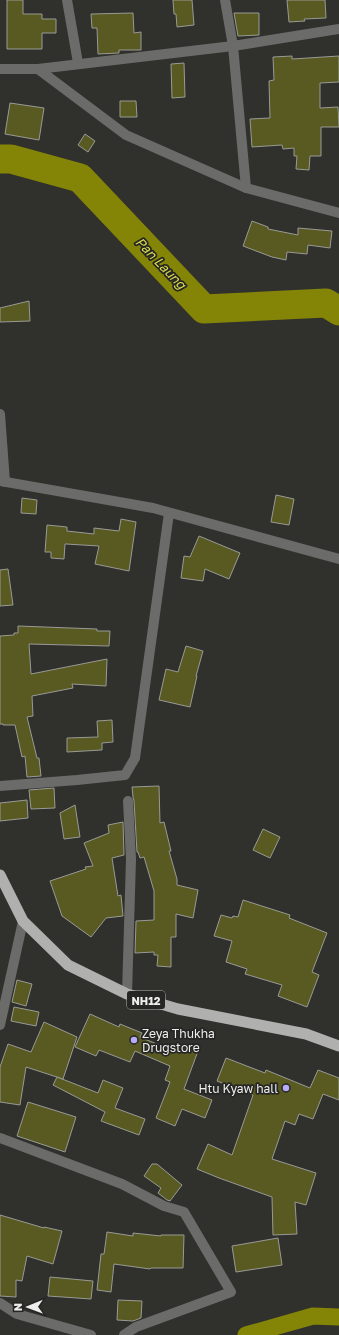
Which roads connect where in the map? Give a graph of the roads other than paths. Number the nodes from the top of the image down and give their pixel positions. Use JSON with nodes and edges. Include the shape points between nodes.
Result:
{"nodes":[{"id":1,"x":67,"y":0,"type":"edge"},
{"id":2,"x":225,"y":0,"type":"edge"},
{"id":3,"x":339,"y":29,"type":"edge"},
{"id":4,"x":233,"y":46,"type":"junction"},
{"id":5,"x":78,"y":63,"type":"junction"},
{"id":6,"x":0,"y":69,"type":"edge"},
{"id":7,"x":38,"y":69,"type":"junction"},
{"id":8,"x":246,"y":188,"type":"junction"},
{"id":9,"x":339,"y":213,"type":"edge"},
{"id":10,"x":0,"y":414,"type":"edge"},
{"id":11,"x":2,"y":482,"type":"edge"},
{"id":12,"x":169,"y":513,"type":"junction"},
{"id":13,"x":339,"y":559,"type":"edge"},
{"id":14,"x":0,"y":786,"type":"edge"},
{"id":15,"x":128,"y":801,"type":"dead end"},
{"id":16,"x":0,"y":875,"type":"edge"},
{"id":17,"x":23,"y":921,"type":"junction"},
{"id":18,"x":127,"y":994,"type":"junction"},
{"id":19,"x":0,"y":1026,"type":"edge"},
{"id":20,"x":339,"y":1046,"type":"edge"},
{"id":21,"x":0,"y":1138,"type":"edge"},
{"id":22,"x":0,"y":1303,"type":"edge"},
{"id":23,"x":91,"y":1335,"type":"edge"},
{"id":24,"x":124,"y":1335,"type":"edge"}],
"edges":[{"from":1,"to":5,"type":"street"},
{"from":2,"to":4,"type":"street"},
{"from":3,"to":4,"type":"street"},
{"from":4,"to":5,"type":"street"},
{"from":4,"to":8,"type":"street"},
{"from":5,"to":7,"type":"street"},
{"from":6,"to":7,"type":"street"},
{"from":7,"to":8,"type":"street","via":[[126,134]]},
{"from":8,"to":9,"type":"street"},
{"from":10,"to":11,"type":"street"},
{"from":11,"to":12,"type":"street"},
{"from":12,"to":13,"type":"street"},
{"from":12,"to":14,"type":"street","via":[[137,750],[125,775]]},
{"from":15,"to":18,"type":"street","via":[[131,859]]},
{"from":16,"to":17,"type":"highway","number":"NH12"},
{"from":17,"to":18,"type":"highway","number":"NH12","via":[[68,965]]},
{"from":17,"to":19,"type":"street"},
{"from":18,"to":20,"type":"highway","number":"NH12","via":[[178,1009],[306,1034]]},
{"from":21,"to":24,"type":"street","via":[[122,1184],[164,1206],[184,1212],[231,1292],[136,1327]]},
{"from":22,"to":23,"type":"street","via":[[17,1314]]}]}
